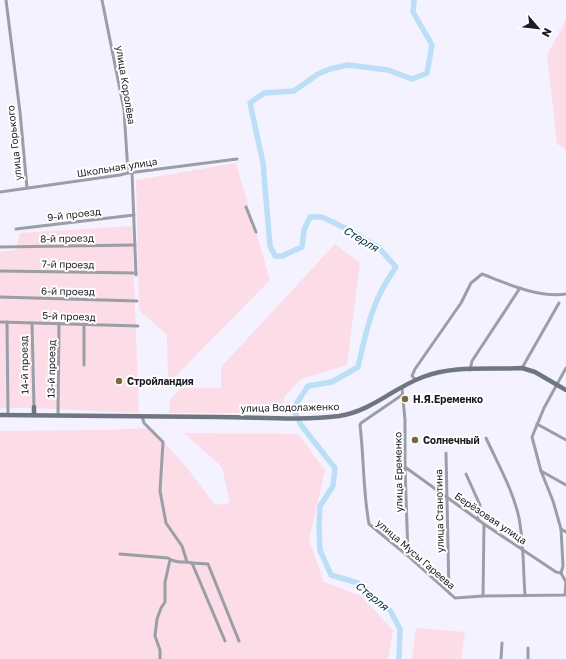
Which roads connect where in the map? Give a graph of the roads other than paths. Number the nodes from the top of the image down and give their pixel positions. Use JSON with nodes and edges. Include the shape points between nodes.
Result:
{"nodes":[{"id":1,"x":6,"y":0,"type":"edge"},
{"id":2,"x":102,"y":0,"type":"edge"},
{"id":3,"x":237,"y":159,"type":"dead end"},
{"id":4,"x":130,"y":172,"type":"junction"},
{"id":5,"x":27,"y":188,"type":"junction"},
{"id":6,"x":0,"y":192,"type":"edge"},
{"id":7,"x":246,"y":207,"type":"dead end"},
{"id":8,"x":134,"y":215,"type":"junction"},
{"id":9,"x":16,"y":229,"type":"dead end"},
{"id":10,"x":256,"y":232,"type":"dead end"},
{"id":11,"x":135,"y":245,"type":"junction"},
{"id":12,"x":0,"y":247,"type":"edge"},
{"id":13,"x":0,"y":270,"type":"edge"},
{"id":14,"x":136,"y":274,"type":"joint"},
{"id":15,"x":520,"y":288,"type":"junction"},
{"id":16,"x":566,"y":294,"type":"edge"},
{"id":17,"x":0,"y":297,"type":"edge"},
{"id":18,"x":136,"y":301,"type":"dead end"},
{"id":19,"x":559,"y":303,"type":"dead end"},
{"id":20,"x":0,"y":322,"type":"edge"},
{"id":21,"x":7,"y":322,"type":"junction"},
{"id":22,"x":32,"y":323,"type":"junction"},
{"id":23,"x":60,"y":324,"type":"junction"},
{"id":24,"x":84,"y":324,"type":"junction"},
{"id":25,"x":138,"y":326,"type":"dead end"},
{"id":26,"x":84,"y":365,"type":"dead end"},
{"id":27,"x":522,"y":368,"type":"junction"},
{"id":28,"x":566,"y":368,"type":"edge"},
{"id":29,"x":470,"y":370,"type":"junction"},
{"id":30,"x":416,"y":380,"type":"junction"},
{"id":31,"x":557,"y":384,"type":"junction"},
{"id":32,"x":402,"y":388,"type":"junction"},
{"id":33,"x":566,"y":390,"type":"edge"},
{"id":34,"x":402,"y":395,"type":"junction"},
{"id":35,"x":34,"y":407,"type":"joint"},
{"id":36,"x":0,"y":415,"type":"edge"},
{"id":37,"x":8,"y":415,"type":"junction"},
{"id":38,"x":34,"y":415,"type":"junction"},
{"id":39,"x":58,"y":415,"type":"junction"},
{"id":40,"x":142,"y":416,"type":"junction"},
{"id":41,"x":537,"y":424,"type":"junction"},
{"id":42,"x":486,"y":438,"type":"dead end"},
{"id":43,"x":566,"y":440,"type":"edge"},
{"id":44,"x":446,"y":453,"type":"dead end"},
{"id":45,"x":405,"y":467,"type":"junction"},
{"id":46,"x":542,"y":471,"type":"junction"},
{"id":47,"x":466,"y":474,"type":"dead end"},
{"id":48,"x":566,"y":486,"type":"edge"},
{"id":49,"x":448,"y":498,"type":"junction"},
{"id":50,"x":478,"y":520,"type":"junction"},
{"id":51,"x":484,"y":524,"type":"junction"},
{"id":52,"x":560,"y":529,"type":"junction"},
{"id":53,"x":566,"y":532,"type":"edge"},
{"id":54,"x":524,"y":550,"type":"junction"},
{"id":55,"x":120,"y":554,"type":"dead end"},
{"id":56,"x":408,"y":556,"type":"junction"},
{"id":57,"x":170,"y":560,"type":"junction"},
{"id":58,"x":188,"y":562,"type":"junction"},
{"id":59,"x":192,"y":563,"type":"junction"},
{"id":60,"x":561,"y":573,"type":"junction"},
{"id":61,"x":566,"y":582,"type":"edge"},
{"id":62,"x":449,"y":593,"type":"junction"},
{"id":63,"x":525,"y":595,"type":"junction"},
{"id":64,"x":482,"y":596,"type":"junction"},
{"id":65,"x":225,"y":641,"type":"dead end"},
{"id":66,"x":239,"y":641,"type":"dead end"},
{"id":67,"x":502,"y":643,"type":"dead end"},
{"id":68,"x":528,"y":648,"type":"dead end"},
{"id":69,"x":160,"y":659,"type":"edge"},
{"id":70,"x":501,"y":659,"type":"edge"},
{"id":71,"x":528,"y":659,"type":"edge"}],
"edges":[{"from":1,"to":5,"type":"street","name":"улица Горького"},
{"from":2,"to":4,"type":"street","name":"улица Королёва","via":[[124,110]]},
{"from":3,"to":4,"type":"street","name":"Школьная улица"},
{"from":4,"to":5,"type":"street","name":"Школьная улица"},
{"from":4,"to":8,"type":"street","name":"улица Королёва"},
{"from":5,"to":6,"type":"street","name":"Школьная улица"},
{"from":7,"to":10,"type":"street"},
{"from":8,"to":9,"type":"street","name":"9-й проезд"},
{"from":8,"to":11,"type":"street","name":"улица Королёва"},
{"from":11,"to":12,"type":"street","name":"8-й проезд"},
{"from":11,"to":14,"type":"street","name":"улица Королёва"},
{"from":13,"to":14,"type":"street","name":"7-й проезд"},
{"from":15,"to":16,"type":"street","via":[[541,293]]},
{"from":15,"to":29,"type":"street","via":[[472,361]]},
{"from":15,"to":30,"type":"street","via":[[482,274],[471,283],[461,303],[415,369],[412,376]]},
{"from":17,"to":18,"type":"street","name":"6-й проезд"},
{"from":19,"to":27,"type":"street"},
{"from":20,"to":21,"type":"street","name":"5-й проезд"},
{"from":21,"to":22,"type":"street","name":"5-й проезд"},
{"from":21,"to":37,"type":"street"},
{"from":22,"to":23,"type":"street","name":"5-й проезд"},
{"from":22,"to":35,"type":"street","name":"14-й проезд"},
{"from":23,"to":24,"type":"street","name":"5-й проезд"},
{"from":23,"to":39,"type":"street","name":"13-й проезд"},
{"from":24,"to":25,"type":"street","name":"5-й проезд"},
{"from":24,"to":26,"type":"street"},
{"from":27,"to":29,"type":"main road","name":"улица Водолаженко"},
{"from":27,"to":31,"type":"main road","name":"улица Водолаженко"},
{"from":28,"to":31,"type":"street"},
{"from":29,"to":30,"type":"main road","name":"улица Водолаженко","via":[[435,374]]},
{"from":30,"to":32,"type":"main road","name":"улица Водолаженко"},
{"from":31,"to":33,"type":"main road","name":"улица Водолаженко"},
{"from":31,"to":41,"type":"street"},
{"from":32,"to":34,"type":"street","name":"улица Еременко"},
{"from":32,"to":40,"type":"main road","name":"улица Водолаженко","via":[[370,407],[341,415],[279,418]]},
{"from":34,"to":45,"type":"street","name":"улица Еременко"},
{"from":34,"to":56,"type":"street","name":"улица Мусы Гареева","via":[[360,426],[369,524]]},
{"from":35,"to":38,"type":"main road"},
{"from":36,"to":37,"type":"main road","name":"улица Водолаженко"},
{"from":37,"to":38,"type":"main road","name":"улица Водолаженко"},
{"from":38,"to":39,"type":"main road","name":"улица Водолаженко"},
{"from":39,"to":40,"type":"main road","name":"улица Водолаженко"},
{"from":40,"to":58,"type":"street","via":[[144,423],[163,442],[160,491],[166,523],[182,546]]},
{"from":41,"to":43,"type":"street"},
{"from":41,"to":46,"type":"street","via":[[532,437]]},
{"from":42,"to":54,"type":"street","via":[[514,498]]},
{"from":44,"to":49,"type":"street","name":"улица Станотина"},
{"from":45,"to":49,"type":"street","name":"Берёзовая улица"},
{"from":45,"to":56,"type":"street","name":"улица Еременко"},
{"from":46,"to":48,"type":"street"},
{"from":46,"to":52,"type":"street"},
{"from":47,"to":50,"type":"street","via":[[480,506]]},
{"from":49,"to":50,"type":"street","name":"Берёзовая улица"},
{"from":49,"to":62,"type":"street","name":"улица Станотина"},
{"from":50,"to":51,"type":"street","name":"Берёзовая улица"},
{"from":51,"to":54,"type":"street","name":"Берёзовая улица"},
{"from":51,"to":64,"type":"street"},
{"from":52,"to":53,"type":"street"},
{"from":52,"to":60,"type":"street","via":[[563,566]]},
{"from":54,"to":60,"type":"street","name":"Берёзовая улица"},
{"from":54,"to":63,"type":"street"},
{"from":55,"to":57,"type":"street"},
{"from":56,"to":62,"type":"street","name":"улица Мусы Гареева"},
{"from":57,"to":58,"type":"street"},
{"from":57,"to":69,"type":"street","via":[[165,582],[165,602],[157,619],[155,636]]},
{"from":58,"to":59,"type":"street"},
{"from":59,"to":65,"type":"street"},
{"from":59,"to":66,"type":"street","via":[[208,564]]},
{"from":60,"to":61,"type":"street"},
{"from":61,"to":63,"type":"street","name":"улица Мусы Гареева","via":[[564,596]]},
{"from":62,"to":64,"type":"street","name":"улица Мусы Гареева","via":[[455,598]]},
{"from":63,"to":64,"type":"street","name":"улица Мусы Гареева"},
{"from":67,"to":70,"type":"street"},
{"from":68,"to":71,"type":"street"}]}
